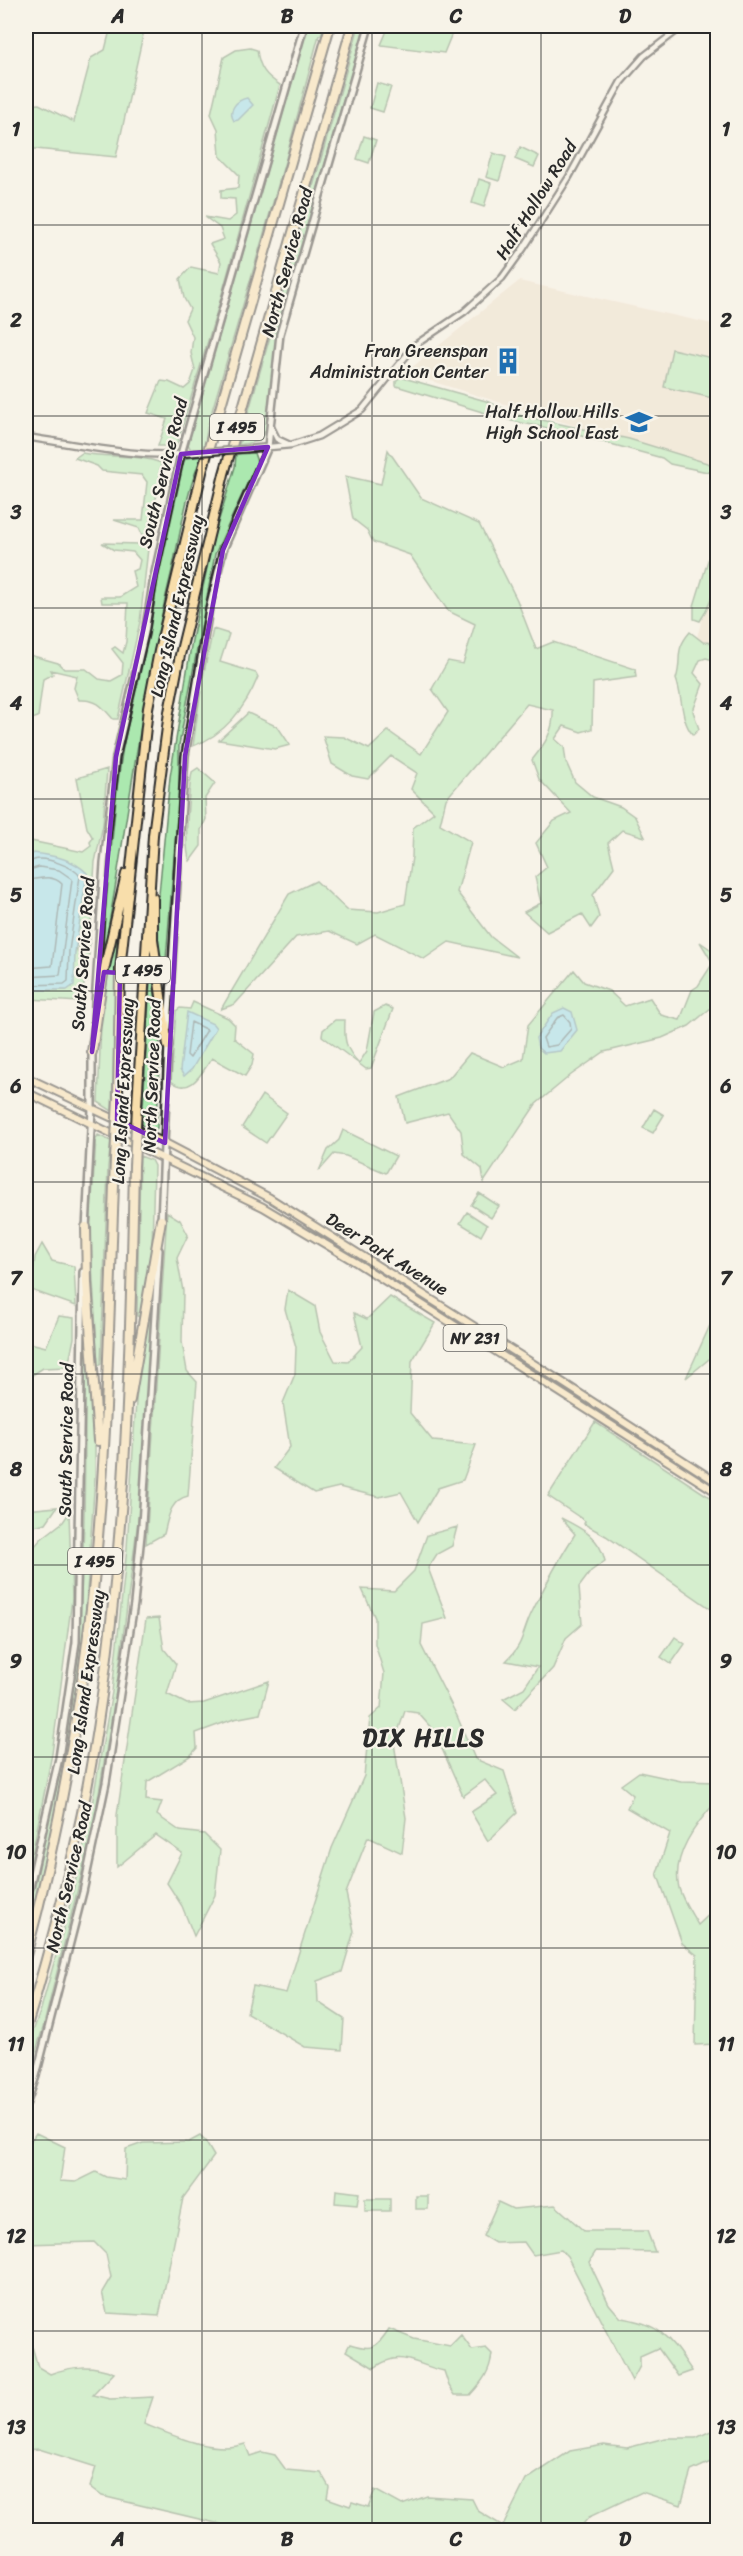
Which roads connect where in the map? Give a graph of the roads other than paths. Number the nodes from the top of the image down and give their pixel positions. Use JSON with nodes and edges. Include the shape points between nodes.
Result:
{"nodes":[{"id":1,"x":304,"y":26,"type":"edge"},
{"id":2,"x":330,"y":26,"type":"edge"},
{"id":3,"x":352,"y":26,"type":"edge"},
{"id":4,"x":369,"y":26,"type":"edge"},
{"id":5,"x":683,"y":26,"type":"edge"},
{"id":6,"x":270,"y":427,"type":"junction"},
{"id":7,"x":26,"y":437,"type":"edge"},
{"id":8,"x":291,"y":445,"type":"junction"},
{"id":9,"x":268,"y":447,"type":"junction"},
{"id":10,"x":181,"y":454,"type":"junction"},
{"id":11,"x":153,"y":835,"type":"junction"},
{"id":12,"x":131,"y":858,"type":"junction"},
{"id":13,"x":168,"y":1046,"type":"junction"},
{"id":14,"x":92,"y":1052,"type":"junction"},
{"id":15,"x":26,"y":1077,"type":"edge"},
{"id":16,"x":26,"y":1092,"type":"edge"},
{"id":17,"x":92,"y":1109,"type":"junction"},
{"id":18,"x":91,"y":1124,"type":"junction"},
{"id":19,"x":165,"y":1143,"type":"junction"},
{"id":20,"x":165,"y":1160,"type":"junction"},
{"id":21,"x":161,"y":1220,"type":"junction"},
{"id":22,"x":86,"y":1227,"type":"junction"},
{"id":23,"x":127,"y":1410,"type":"junction"},
{"id":24,"x":717,"y":1483,"type":"edge"},
{"id":25,"x":717,"y":1493,"type":"edge"},
{"id":26,"x":98,"y":1526,"type":"junction"},
{"id":27,"x":26,"y":1904,"type":"edge"},
{"id":28,"x":26,"y":1956,"type":"edge"},
{"id":29,"x":26,"y":2029,"type":"edge"},
{"id":30,"x":26,"y":2105,"type":"edge"}],
"edges":[{"from":1,"to":10,"type":"main road","name":"South Service Road"},
{"from":2,"to":12,"type":"highway","name":"Long Island Expressway","number":"I 495","via":[[183,545],[148,708]]},
{"from":3,"to":11,"type":"highway","name":"Long Island Expressway","number":"I 495","via":[[206,540],[169,712]]},
{"from":4,"to":6,"type":"main road","name":"North Service Road","via":[[280,334]]},
{"from":5,"to":8,"type":"street","name":"Half Hollow Road","via":[[644,56],[621,82],[569,177],[502,278],[464,312],[416,345],[362,410],[319,436]]},
{"from":6,"to":8,"type":"street","via":[[277,439]]},
{"from":6,"to":9,"type":"main road","name":"North Service Road"},
{"from":7,"to":10,"type":"street","name":"Half Hollow Road","via":[[123,452]]},
{"from":8,"to":9,"type":"street","name":"Half Hollow Road"},
{"from":9,"to":10,"type":"street","name":"Half Hollow Road","bridge":true},
{"from":9,"to":13,"type":"main road","name":"North Service Road","via":[[223,550],[209,609],[185,756]]},
{"from":10,"to":14,"type":"main road","name":"South Service Road","via":[[116,757],[99,922]]},
{"from":11,"to":13,"type":"highway","via":[[153,939]]},
{"from":11,"to":23,"type":"highway","name":"Long Island Expressway","number":"I 495","bridge":true,"via":[[134,1166]]},
{"from":12,"to":14,"type":"highway","via":[[103,975]]},
{"from":12,"to":26,"type":"highway","name":"Long Island Expressway","number":"I 495","bridge":true,"via":[[120,970],[118,1098]]},
{"from":13,"to":19,"type":"main road","name":"North Service Road"},
{"from":14,"to":17,"type":"main road","name":"South Service Road"},
{"from":15,"to":17,"type":"main road","name":"Deer Park Avenue","number":"NY 231"},
{"from":16,"to":18,"type":"main road","name":"Deer Park Avenue","number":"NY 231"},
{"from":17,"to":18,"type":"main road","name":"South Service Road"},
{"from":17,"to":19,"type":"main road","name":"Deer Park Avenue","number":"NY 231"},
{"from":18,"to":20,"type":"main road","name":"Deer Park Avenue","number":"NY 231"},
{"from":18,"to":22,"type":"main road","name":"South Service Road"},
{"from":19,"to":20,"type":"main road","name":"North Service Road"},
{"from":19,"to":24,"type":"main road","name":"Deer Park Avenue","number":"NY 231","via":[[270,1198]]},
{"from":20,"to":21,"type":"main road","name":"North Service Road"},
{"from":20,"to":25,"type":"main road","name":"Deer Park Avenue","number":"NY 231","via":[[263,1207],[357,1263]]},
{"from":21,"to":23,"type":"highway"},
{"from":21,"to":30,"type":"main road","name":"North Service Road","via":[[134,1604],[106,1783],[83,1892]]},
{"from":22,"to":26,"type":"highway","via":[[98,1418]]},
{"from":22,"to":27,"type":"main road","name":"South Service Road","via":[[76,1642],[59,1758]]},
{"from":23,"to":29,"type":"highway","name":"Long Island Expressway","number":"I 495","via":[[114,1591],[90,1766],[61,1907]]},
{"from":26,"to":28,"type":"highway","name":"Long Island Expressway","number":"I 495","via":[[86,1657],[66,1783]]}]}
